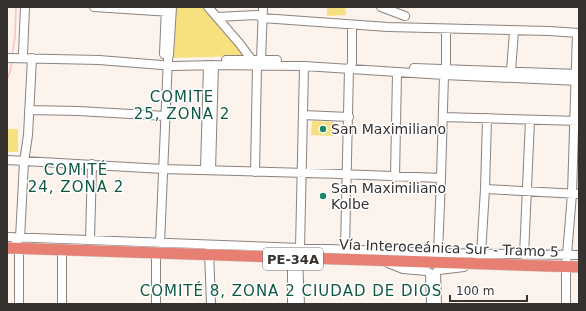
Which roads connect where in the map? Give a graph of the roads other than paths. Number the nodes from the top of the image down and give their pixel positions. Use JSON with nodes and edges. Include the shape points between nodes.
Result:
{"nodes":[{"id":1,"x":25,"y":7,"type":"edge"},
{"id":2,"x":94,"y":7,"type":"edge"},
{"id":3,"x":208,"y":7,"type":"edge"},
{"id":4,"x":263,"y":7,"type":"edge"},
{"id":5,"x":381,"y":7,"type":"edge"},
{"id":6,"x":169,"y":9,"type":"edge"},
{"id":7,"x":405,"y":16,"type":"dead end"},
{"id":8,"x":217,"y":17,"type":"junction"},
{"id":9,"x":262,"y":18,"type":"junction"},
{"id":10,"x":352,"y":25,"type":"junction"},
{"id":11,"x":446,"y":29,"type":"junction"},
{"id":12,"x":514,"y":31,"type":"junction"},
{"id":13,"x":578,"y":33,"type":"edge"},
{"id":14,"x":7,"y":53,"type":"edge"},
{"id":15,"x":23,"y":54,"type":"junction"},
{"id":16,"x":7,"y":58,"type":"edge"},
{"id":17,"x":32,"y":58,"type":"junction"},
{"id":18,"x":250,"y":59,"type":"junction"},
{"id":19,"x":168,"y":63,"type":"junction"},
{"id":20,"x":259,"y":63,"type":"junction"},
{"id":21,"x":211,"y":65,"type":"junction"},
{"id":22,"x":304,"y":66,"type":"junction"},
{"id":23,"x":351,"y":67,"type":"junction"},
{"id":24,"x":511,"y":71,"type":"junction"},
{"id":25,"x":445,"y":72,"type":"junction"},
{"id":26,"x":397,"y":73,"type":"junction"},
{"id":27,"x":576,"y":78,"type":"edge"},
{"id":28,"x":29,"y":110,"type":"junction"},
{"id":29,"x":302,"y":115,"type":"junction"},
{"id":30,"x":166,"y":116,"type":"junction"},
{"id":31,"x":443,"y":116,"type":"junction"},
{"id":32,"x":349,"y":117,"type":"junction"},
{"id":33,"x":487,"y":118,"type":"junction"},
{"id":34,"x":530,"y":120,"type":"junction"},
{"id":35,"x":574,"y":121,"type":"edge"},
{"id":36,"x":7,"y":160,"type":"edge"},
{"id":37,"x":24,"y":162,"type":"junction"},
{"id":38,"x":92,"y":164,"type":"junction"},
{"id":39,"x":163,"y":169,"type":"junction"},
{"id":40,"x":208,"y":170,"type":"junction"},
{"id":41,"x":255,"y":172,"type":"junction"},
{"id":42,"x":301,"y":172,"type":"junction"},
{"id":43,"x":348,"y":175,"type":"junction"},
{"id":44,"x":395,"y":177,"type":"junction"},
{"id":45,"x":442,"y":178,"type":"junction"},
{"id":46,"x":485,"y":189,"type":"junction"},
{"id":47,"x":526,"y":192,"type":"junction"},
{"id":48,"x":573,"y":194,"type":"edge"},
{"id":49,"x":7,"y":237,"type":"edge"},
{"id":50,"x":90,"y":240,"type":"junction"},
{"id":51,"x":20,"y":243,"type":"junction"},
{"id":52,"x":160,"y":243,"type":"junction"},
{"id":53,"x":7,"y":248,"type":"edge"},
{"id":54,"x":345,"y":249,"type":"junction"},
{"id":55,"x":62,"y":250,"type":"junction"},
{"id":56,"x":209,"y":250,"type":"junction"},
{"id":57,"x":438,"y":253,"type":"junction"},
{"id":58,"x":156,"y":254,"type":"junction"},
{"id":59,"x":481,"y":254,"type":"junction"},
{"id":60,"x":296,"y":255,"type":"junction"},
{"id":61,"x":524,"y":255,"type":"junction"},
{"id":62,"x":566,"y":255,"type":"junction"},
{"id":63,"x":579,"y":255,"type":"edge"},
{"id":64,"x":380,"y":260,"type":"junction"},
{"id":65,"x":471,"y":264,"type":"junction"},
{"id":66,"x":564,"y":266,"type":"junction"},
{"id":67,"x":579,"y":267,"type":"edge"},
{"id":68,"x":19,"y":304,"type":"edge"},
{"id":69,"x":62,"y":304,"type":"edge"},
{"id":70,"x":156,"y":304,"type":"edge"},
{"id":71,"x":210,"y":304,"type":"edge"},
{"id":72,"x":292,"y":304,"type":"edge"},
{"id":73,"x":300,"y":304,"type":"edge"},
{"id":74,"x":431,"y":304,"type":"edge"},
{"id":75,"x":437,"y":304,"type":"edge"},
{"id":76,"x":562,"y":304,"type":"edge"},
{"id":77,"x":566,"y":304,"type":"edge"}],
"edges":[{"from":1,"to":15,"type":"street"},
{"from":2,"to":6,"type":"street"},
{"from":3,"to":8,"type":"street"},
{"from":4,"to":9,"type":"street"},
{"from":5,"to":7,"type":"street"},
{"from":6,"to":19,"type":"street","via":[[164,55]]},
{"from":8,"to":9,"type":"street","via":[[258,15]]},
{"from":8,"to":18,"type":"street"},
{"from":9,"to":10,"type":"street"},
{"from":9,"to":20,"type":"street"},
{"from":10,"to":11,"type":"street"},
{"from":10,"to":23,"type":"street"},
{"from":11,"to":12,"type":"street"},
{"from":11,"to":25,"type":"street"},
{"from":12,"to":13,"type":"street"},
{"from":12,"to":24,"type":"street"},
{"from":13,"to":27,"type":"street"},
{"from":14,"to":15,"type":"street"},
{"from":15,"to":19,"type":"street","via":[[99,56]]},
{"from":16,"to":17,"type":"street"},
{"from":17,"to":19,"type":"street"},
{"from":17,"to":28,"type":"street"},
{"from":18,"to":19,"type":"street"},
{"from":18,"to":20,"type":"street"},
{"from":19,"to":21,"type":"street"},
{"from":19,"to":30,"type":"street"},
{"from":20,"to":21,"type":"street"},
{"from":20,"to":22,"type":"street"},
{"from":20,"to":23,"type":"street"},
{"from":20,"to":41,"type":"street"},
{"from":21,"to":40,"type":"street"},
{"from":22,"to":23,"type":"street"},
{"from":22,"to":29,"type":"street"},
{"from":23,"to":25,"type":"street"},
{"from":23,"to":26,"type":"street"},
{"from":23,"to":32,"type":"street"},
{"from":24,"to":25,"type":"street"},
{"from":24,"to":27,"type":"street"},
{"from":25,"to":26,"type":"street"},
{"from":25,"to":27,"type":"street"},
{"from":25,"to":31,"type":"street"},
{"from":26,"to":44,"type":"street"},
{"from":27,"to":35,"type":"street"},
{"from":28,"to":30,"type":"street"},
{"from":28,"to":37,"type":"street"},
{"from":29,"to":32,"type":"street"},
{"from":29,"to":42,"type":"street"},
{"from":30,"to":39,"type":"street"},
{"from":31,"to":33,"type":"street"},
{"from":31,"to":45,"type":"street"},
{"from":32,"to":43,"type":"street"},
{"from":33,"to":34,"type":"street"},
{"from":33,"to":46,"type":"street"},
{"from":34,"to":35,"type":"street"},
{"from":34,"to":47,"type":"street"},
{"from":35,"to":48,"type":"street"},
{"from":36,"to":37,"type":"street"},
{"from":37,"to":38,"type":"street"},
{"from":37,"to":51,"type":"street"},
{"from":38,"to":39,"type":"street"},
{"from":38,"to":50,"type":"street"},
{"from":39,"to":40,"type":"street"},
{"from":39,"to":52,"type":"street"},
{"from":40,"to":41,"type":"street"},
{"from":41,"to":42,"type":"street"},
{"from":42,"to":43,"type":"street"},
{"from":42,"to":60,"type":"street"},
{"from":43,"to":44,"type":"street"},
{"from":43,"to":54,"type":"street"},
{"from":44,"to":45,"type":"street"},
{"from":45,"to":57,"type":"street"},
{"from":46,"to":47,"type":"street"},
{"from":46,"to":59,"type":"street"},
{"from":47,"to":48,"type":"street"},
{"from":47,"to":61,"type":"street"},
{"from":48,"to":62,"type":"street"},
{"from":49,"to":51,"type":"street"},
{"from":50,"to":51,"type":"street"},
{"from":50,"to":52,"type":"street"},
{"from":51,"to":53,"type":"highway","name":"Vía Interoceánica Sur - Tramo 5","number":"PE-34A"},
{"from":51,"to":55,"type":"highway","name":"Vía Interoceánica Sur - Tramo 5","number":"PE-34A"},
{"from":51,"to":68,"type":"street"},
{"from":52,"to":56,"type":"street"},
{"from":54,"to":57,"type":"street"},
{"from":54,"to":60,"type":"street"},
{"from":55,"to":58,"type":"highway","name":"Vía Interoceánica Sur - Tramo 5","number":"PE-34A"},
{"from":55,"to":69,"type":"street"},
{"from":56,"to":58,"type":"highway","name":"Vía Interoceánica Sur - Tramo 5","number":"PE-34A"},
{"from":56,"to":60,"type":"highway","name":"Vía Interoceánica Sur - Tramo 5","number":"PE-34A"},
{"from":56,"to":71,"type":"street"},
{"from":57,"to":59,"type":"street"},
{"from":58,"to":70,"type":"street"},
{"from":59,"to":61,"type":"street"},
{"from":59,"to":65,"type":"street"},
{"from":60,"to":64,"type":"highway","name":"Vía Interoceánica Sur - Tramo 5","number":"PE-34A"},
{"from":60,"to":72,"type":"street"},
{"from":60,"to":73,"type":"street"},
{"from":61,"to":62,"type":"street"},
{"from":62,"to":63,"type":"street"},
{"from":62,"to":66,"type":"street"},
{"from":64,"to":65,"type":"highway","name":"Vía Interoceánica Sur - Tramo 5","number":"PE-34A"},
{"from":64,"to":74,"type":"street","via":[[403,269],[430,273]]},
{"from":65,"to":66,"type":"highway","name":"Vía Interoceánica Sur - Tramo 5","number":"PE-34A"},
{"from":65,"to":75,"type":"street","via":[[436,272]]},
{"from":66,"to":67,"type":"highway","name":"Vía Interoceánica Sur - Tramo 5","number":"PE-34A"},
{"from":66,"to":76,"type":"street"},
{"from":66,"to":77,"type":"street"}]}
